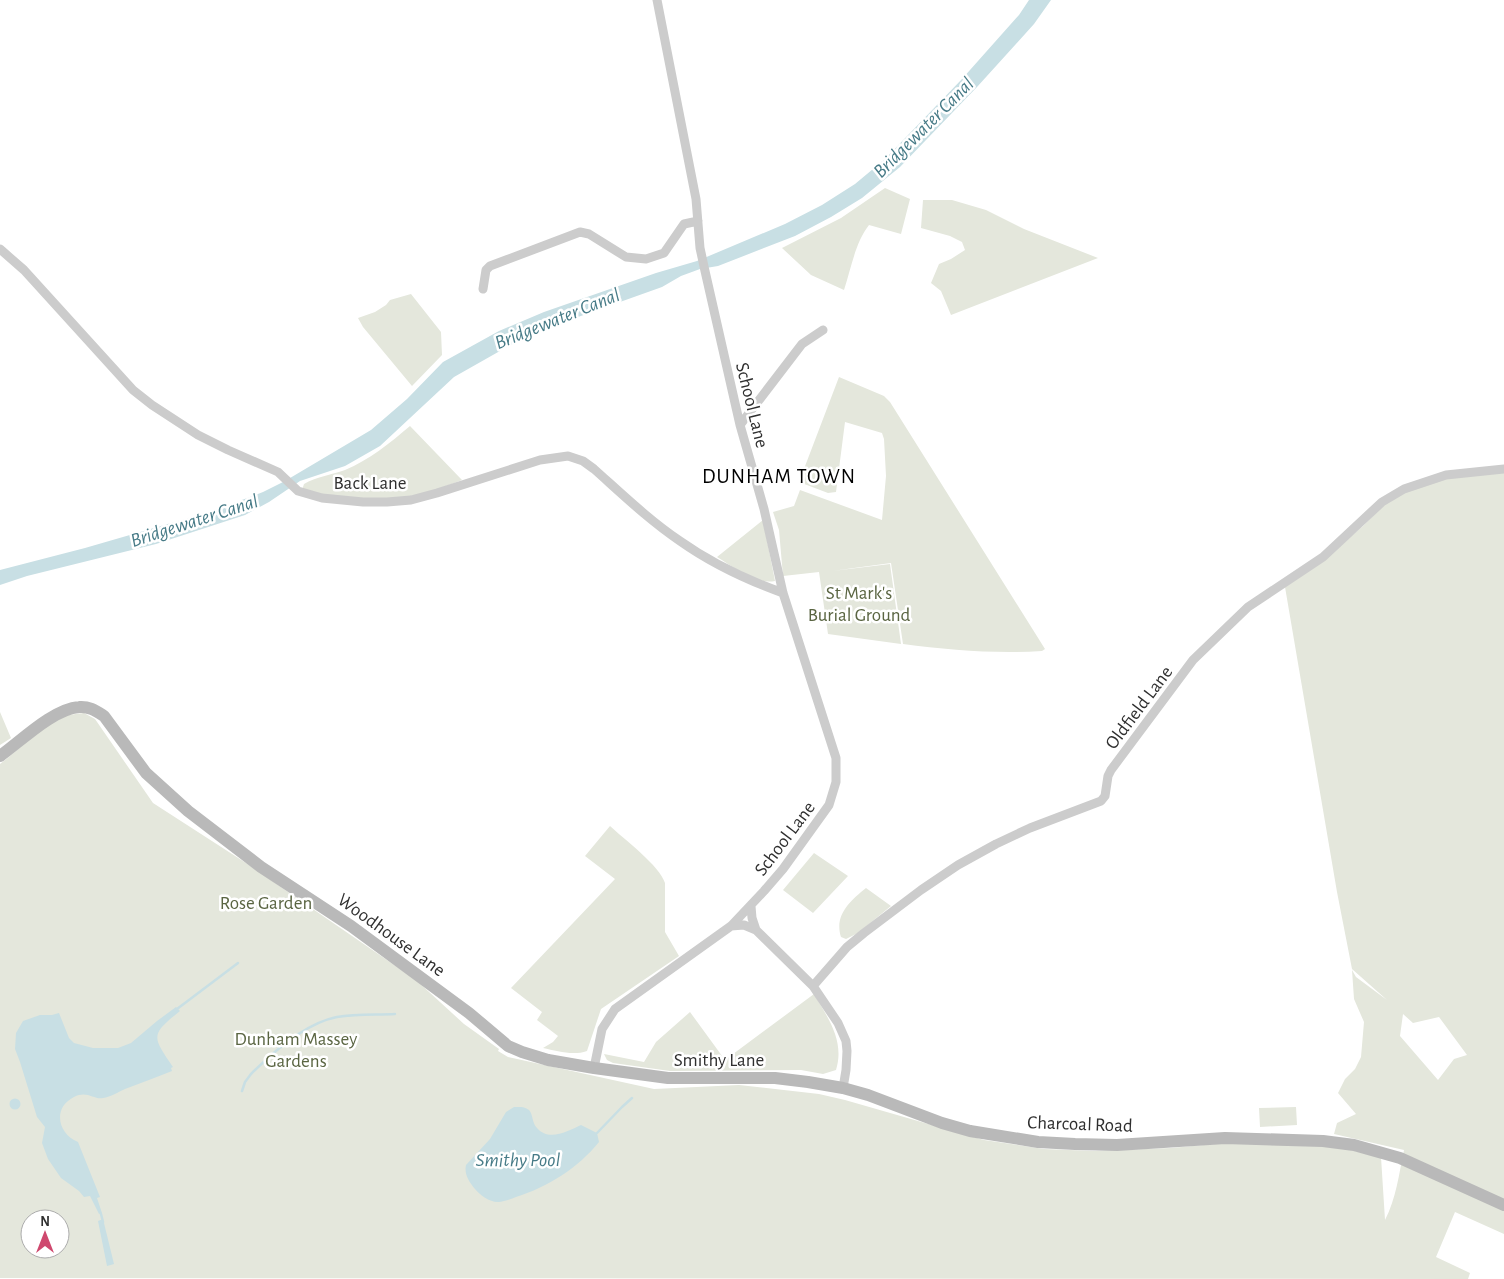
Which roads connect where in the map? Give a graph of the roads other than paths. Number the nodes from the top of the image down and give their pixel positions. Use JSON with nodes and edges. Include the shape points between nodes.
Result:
{"nodes":[{"id":1,"x":657,"y":0,"type":"edge"},
{"id":2,"x":698,"y":221,"type":"junction"},
{"id":3,"x":0,"y":249,"type":"edge"},
{"id":4,"x":484,"y":289,"type":"dead end"},
{"id":5,"x":823,"y":330,"type":"dead end"},
{"id":6,"x":740,"y":425,"type":"junction"},
{"id":7,"x":1504,"y":469,"type":"edge"},
{"id":8,"x":783,"y":593,"type":"junction"},
{"id":9,"x":0,"y":756,"type":"edge"},
{"id":10,"x":751,"y":906,"type":"junction"},
{"id":11,"x":731,"y":926,"type":"junction"},
{"id":12,"x":756,"y":930,"type":"junction"},
{"id":13,"x":813,"y":986,"type":"junction"},
{"id":14,"x":594,"y":1068,"type":"junction"},
{"id":15,"x":843,"y":1088,"type":"junction"},
{"id":16,"x":1504,"y":1206,"type":"edge"}],
"edges":[{"from":1,"to":2,"type":"street","name":"School Lane"},
{"from":2,"to":4,"type":"street","via":[[684,224],[664,253],[646,259],[626,257],[589,234],[580,232],[490,266],[486,270]]},
{"from":2,"to":6,"type":"street","name":"School Lane","via":[[704,270]]},
{"from":3,"to":8,"type":"street","name":"Back Lane","via":[[24,270],[133,390],[198,435],[281,474],[309,496],[336,500],[411,500],[540,460],[568,456],[594,469],[687,546],[744,577]]},
{"from":5,"to":6,"type":"street","via":[[802,344]]},
{"from":6,"to":8,"type":"street","name":"School Lane"},
{"from":7,"to":13,"type":"street","name":"Oldfield Lane","via":[[1446,475],[1404,489],[1382,502],[1323,557],[1248,607],[1204,648],[1115,765],[1108,776],[1101,801],[1030,828],[958,865],[858,937]]},
{"from":8,"to":10,"type":"street","name":"School Lane","via":[[836,758],[836,782],[823,816]]},
{"from":9,"to":14,"type":"main road","name":"Woodhouse Lane","via":[[39,726],[64,712],[79,707],[91,708],[104,716],[146,773],[188,812],[357,931],[508,1046],[548,1060]]},
{"from":10,"to":11,"type":"street","name":"School Lane"},
{"from":10,"to":12,"type":"street"},
{"from":11,"to":12,"type":"street","via":[[744,925]]},
{"from":11,"to":14,"type":"street","via":[[615,1009],[602,1029]]},
{"from":12,"to":13,"type":"street"},
{"from":13,"to":15,"type":"street","via":[[846,1041]]},
{"from":14,"to":15,"type":"main road","name":"Smithy Lane","via":[[668,1078],[776,1078]]},
{"from":15,"to":16,"type":"main road","name":"Charcoal Road","via":[[942,1124],[1038,1142],[1117,1145],[1233,1138],[1354,1145],[1400,1158]]}]}
